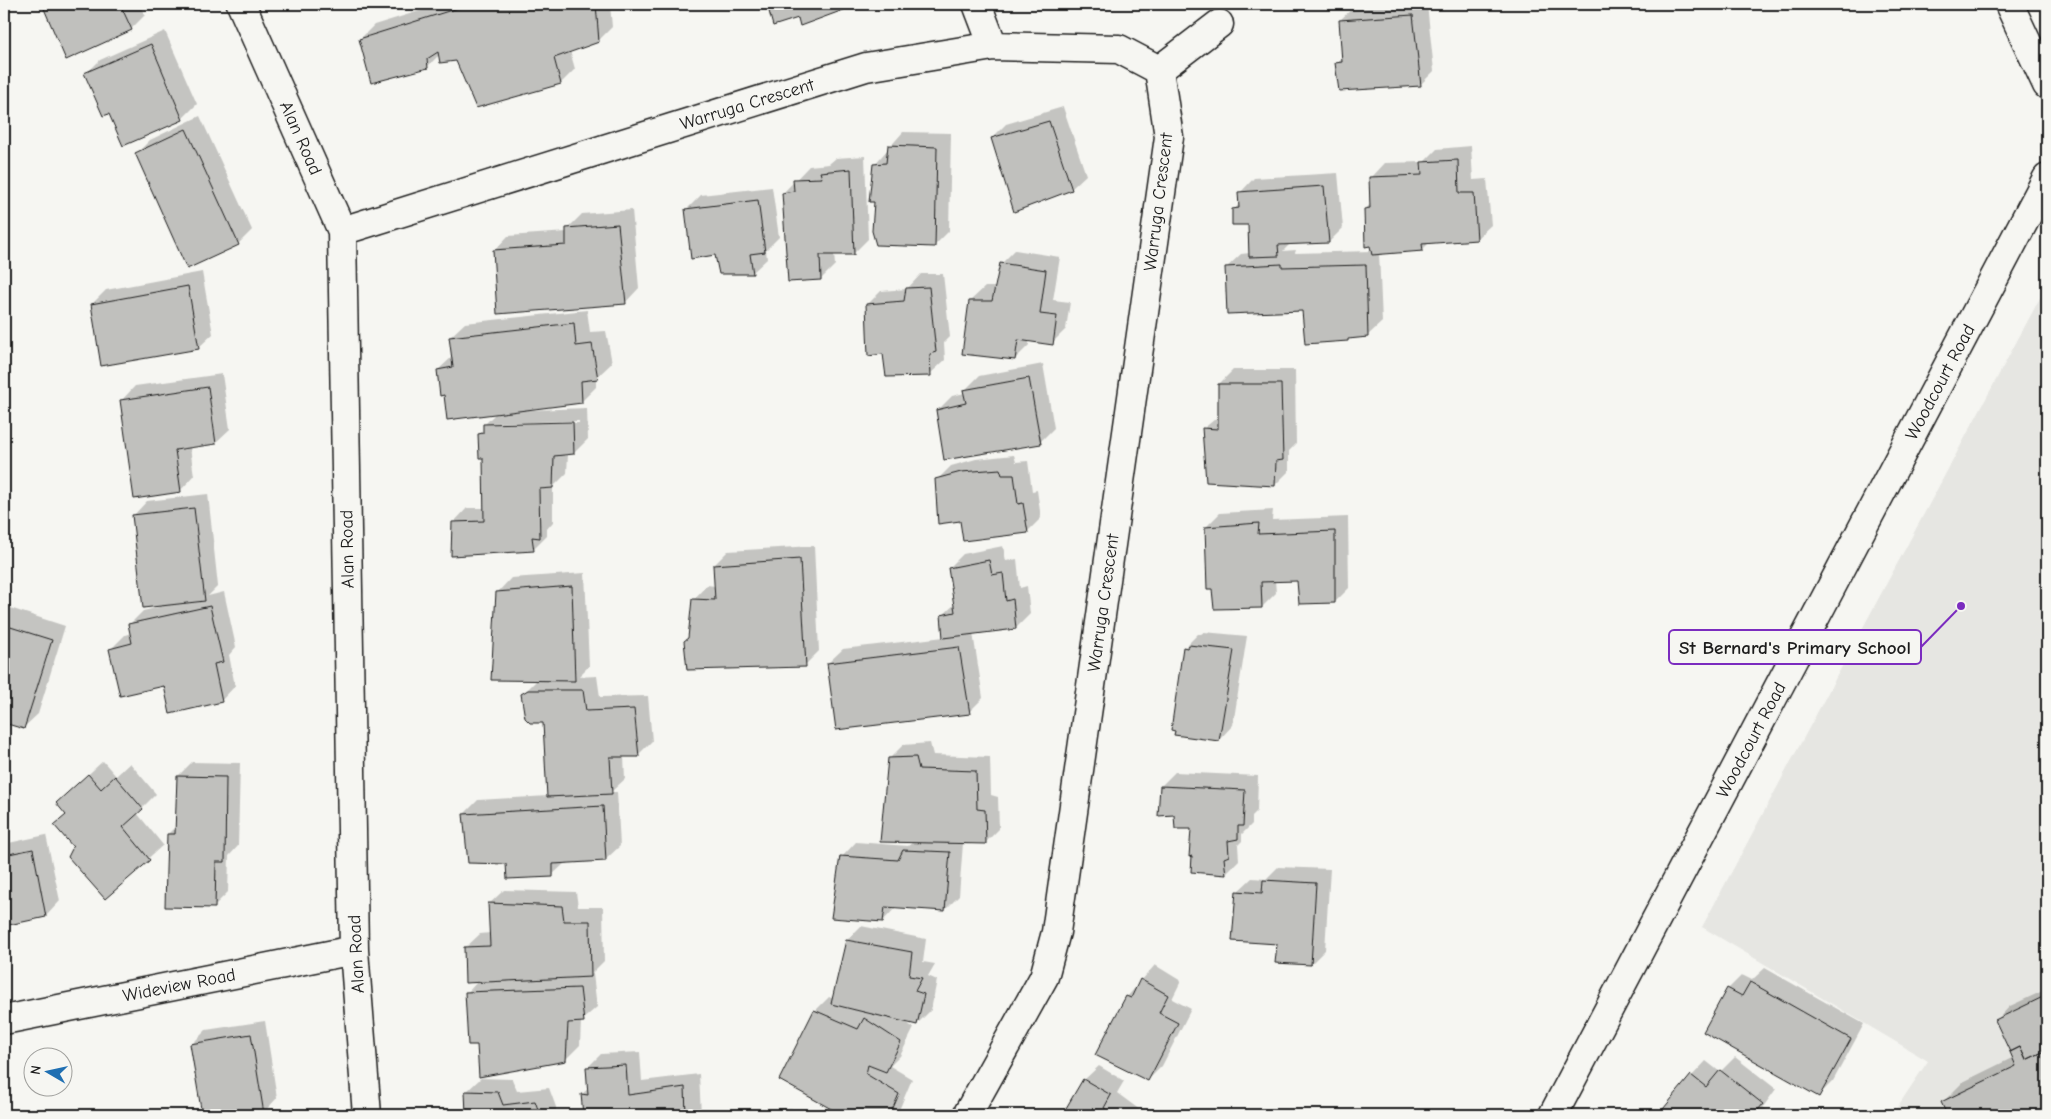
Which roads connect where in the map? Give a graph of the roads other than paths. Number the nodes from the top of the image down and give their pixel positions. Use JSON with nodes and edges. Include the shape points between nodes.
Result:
{"nodes":[{"id":1,"x":241,"y":4,"type":"edge"},
{"id":2,"x":977,"y":4,"type":"edge"},
{"id":3,"x":2009,"y":4,"type":"edge"},
{"id":4,"x":1219,"y":24,"type":"dead end"},
{"id":5,"x":993,"y":46,"type":"junction"},
{"id":6,"x":1159,"y":70,"type":"junction"},
{"id":7,"x":2047,"y":85,"type":"edge"},
{"id":8,"x":2047,"y":178,"type":"edge"},
{"id":9,"x":342,"y":231,"type":"junction"},
{"id":10,"x":354,"y":950,"type":"junction"},
{"id":11,"x":4,"y":1020,"type":"edge"},
{"id":12,"x":367,"y":1115,"type":"edge"},
{"id":13,"x":966,"y":1115,"type":"edge"},
{"id":14,"x":1553,"y":1115,"type":"edge"}],
"edges":[{"from":1,"to":9,"type":"street","name":"Alan Road"},
{"from":2,"to":5,"type":"street"},
{"from":3,"to":7,"type":"street"},
{"from":4,"to":6,"type":"street"},
{"from":5,"to":6,"type":"street","name":"Warruga Crescent","via":[[1119,49]]},
{"from":5,"to":9,"type":"street","name":"Warruga Crescent","via":[[866,68]]},
{"from":6,"to":13,"type":"street","name":"Warruga Crescent","via":[[1168,137],[1056,932],[1044,977]]},
{"from":8,"to":14,"type":"street","name":"Woodcourt Road"},
{"from":9,"to":10,"type":"street","name":"Alan Road"},
{"from":10,"to":11,"type":"street","name":"Wideview Road"},
{"from":10,"to":12,"type":"street","name":"Alan Road"}]}
